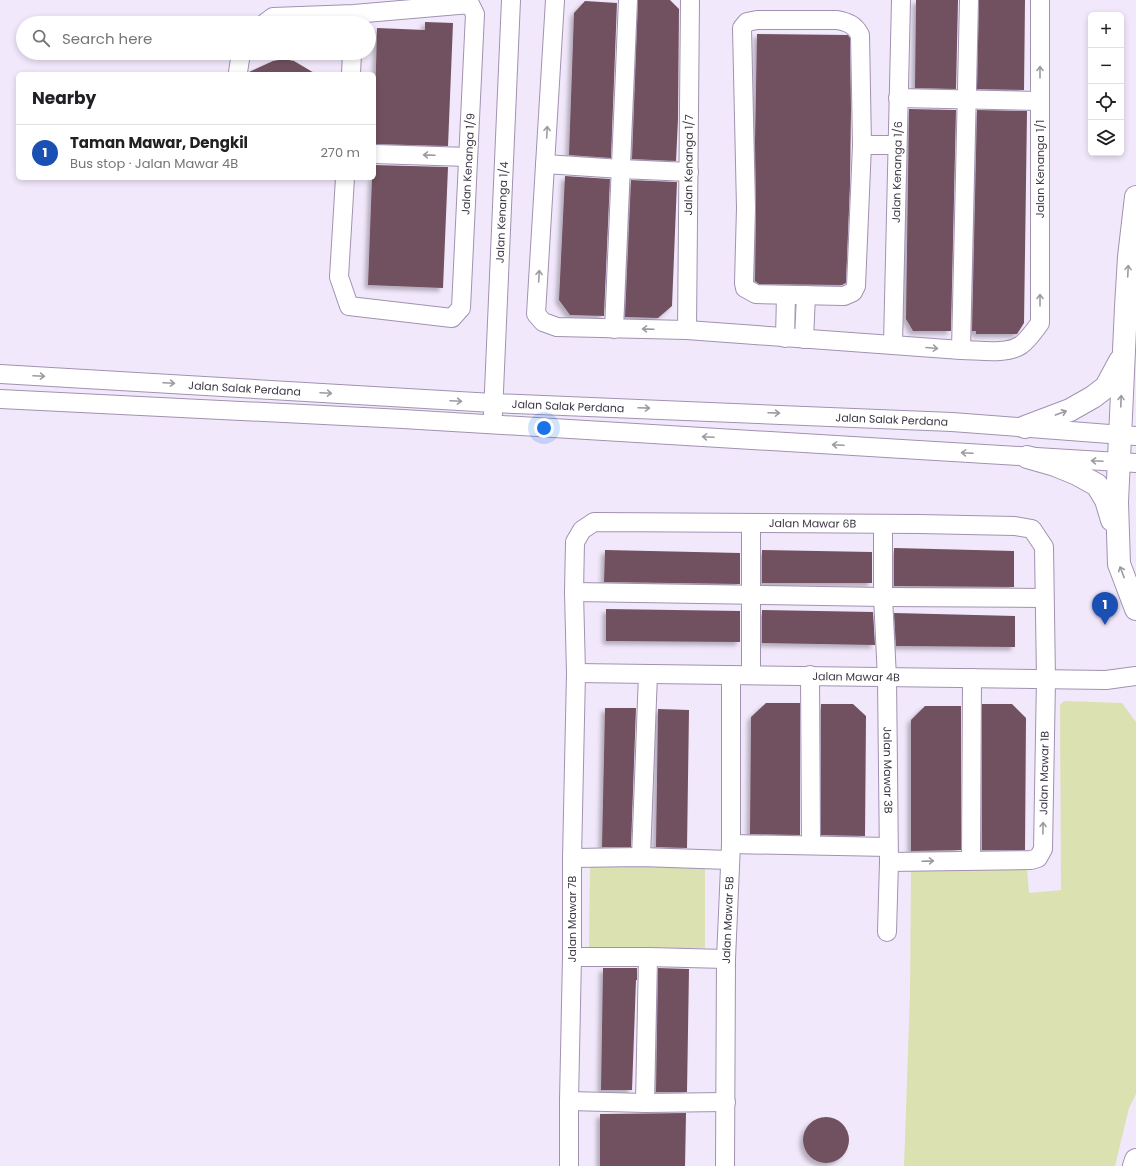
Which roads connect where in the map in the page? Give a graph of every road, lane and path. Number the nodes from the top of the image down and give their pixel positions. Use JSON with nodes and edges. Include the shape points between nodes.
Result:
{"nodes":[{"id":1,"x":511,"y":0,"type":"edge"},
{"id":2,"x":555,"y":0,"type":"edge"},
{"id":3,"x":628,"y":0,"type":"edge"},
{"id":4,"x":690,"y":0,"type":"edge"},
{"id":5,"x":900,"y":0,"type":"edge"},
{"id":6,"x":969,"y":0,"type":"edge"},
{"id":7,"x":1040,"y":0,"type":"edge"},
{"id":8,"x":354,"y":12,"type":"edge"},
{"id":9,"x":289,"y":16,"type":"edge"},
{"id":10,"x":240,"y":60,"type":"edge"},
{"id":11,"x":352,"y":60,"type":"edge"},
{"id":12,"x":238,"y":72,"type":"dead end"},
{"id":13,"x":351,"y":72,"type":"edge"},
{"id":14,"x":898,"y":98,"type":"junction"},
{"id":15,"x":966,"y":99,"type":"junction"},
{"id":16,"x":1040,"y":101,"type":"junction"},
{"id":17,"x":862,"y":145,"type":"junction"},
{"id":18,"x":897,"y":145,"type":"junction"},
{"id":19,"x":376,"y":154,"type":"edge"},
{"id":20,"x":468,"y":157,"type":"junction"},
{"id":21,"x":545,"y":164,"type":"junction"},
{"id":22,"x":621,"y":169,"type":"junction"},
{"id":23,"x":689,"y":172,"type":"junction"},
{"id":24,"x":345,"y":180,"type":"edge"},
{"id":25,"x":1136,"y":197,"type":"edge"},
{"id":26,"x":786,"y":295,"type":"junction"},
{"id":27,"x":806,"y":295,"type":"junction"},
{"id":28,"x":1131,"y":302,"type":"edge"},
{"id":29,"x":614,"y":328,"type":"junction"},
{"id":30,"x":687,"y":330,"type":"junction"},
{"id":31,"x":785,"y":338,"type":"junction"},
{"id":32,"x":804,"y":339,"type":"junction"},
{"id":33,"x":893,"y":344,"type":"junction"},
{"id":34,"x":961,"y":350,"type":"junction"},
{"id":35,"x":1123,"y":355,"type":"junction"},
{"id":36,"x":0,"y":374,"type":"edge"},
{"id":37,"x":0,"y":399,"type":"edge"},
{"id":38,"x":493,"y":403,"type":"junction"},
{"id":39,"x":492,"y":424,"type":"junction"},
{"id":40,"x":1025,"y":427,"type":"junction"},
{"id":41,"x":1128,"y":436,"type":"edge"},
{"id":42,"x":1027,"y":457,"type":"junction"},
{"id":43,"x":1127,"y":462,"type":"edge"},
{"id":44,"x":594,"y":522,"type":"joint"},
{"id":45,"x":751,"y":523,"type":"junction"},
{"id":46,"x":883,"y":524,"type":"junction"},
{"id":47,"x":1118,"y":539,"type":"junction"},
{"id":48,"x":574,"y":592,"type":"junction"},
{"id":49,"x":751,"y":594,"type":"junction"},
{"id":50,"x":883,"y":597,"type":"junction"},
{"id":51,"x":1044,"y":598,"type":"junction"},
{"id":52,"x":1136,"y":609,"type":"edge"},
{"id":53,"x":576,"y":672,"type":"junction"},
{"id":54,"x":648,"y":674,"type":"junction"},
{"id":55,"x":731,"y":675,"type":"junction"},
{"id":56,"x":751,"y":675,"type":"junction"},
{"id":57,"x":810,"y":675,"type":"junction"},
{"id":58,"x":1136,"y":676,"type":"edge"},
{"id":59,"x":887,"y":678,"type":"junction"},
{"id":60,"x":972,"y":678,"type":"junction"},
{"id":61,"x":1046,"y":679,"type":"junction"},
{"id":62,"x":811,"y":845,"type":"junction"},
{"id":63,"x":730,"y":852,"type":"junction"},
{"id":64,"x":889,"y":854,"type":"junction"},
{"id":65,"x":641,"y":857,"type":"junction"},
{"id":66,"x":572,"y":858,"type":"junction"},
{"id":67,"x":971,"y":860,"type":"junction"},
{"id":68,"x":886,"y":932,"type":"dead end"},
{"id":69,"x":648,"y":957,"type":"junction"},
{"id":70,"x":572,"y":958,"type":"junction"},
{"id":71,"x":726,"y":959,"type":"junction"},
{"id":72,"x":569,"y":1100,"type":"junction"},
{"id":73,"x":645,"y":1102,"type":"junction"},
{"id":74,"x":726,"y":1102,"type":"junction"},
{"id":75,"x":1136,"y":1160,"type":"edge"},
{"id":76,"x":569,"y":1166,"type":"edge"},
{"id":77,"x":725,"y":1166,"type":"edge"},
{"id":78,"x":1134,"y":1166,"type":"edge"}],
"edges":[{"from":1,"to":38,"type":"street","name":"Jalan Kenanga 1/4"},
{"from":21,"to":2,"type":"street","one_way":true},
{"from":3,"to":22,"type":"street"},
{"from":4,"to":23,"type":"street","name":"Jalan Kenanga 1/7"},
{"from":5,"to":14,"type":"street","name":"Jalan Kenanga 1/6"},
{"from":6,"to":15,"type":"street"},
{"from":16,"to":7,"type":"street","name":"Jalan Kenanga 1/1","one_way":true},
{"from":8,"to":9,"type":"street"},
{"from":8,"to":20,"type":"street","name":"Jalan Kenanga 1/9","via":[[470,4],[475,14]]},
{"from":10,"to":12,"type":"street"},
{"from":11,"to":13,"type":"street"},
{"from":14,"to":15,"type":"street"},
{"from":14,"to":18,"type":"street","name":"Jalan Kenanga 1/6"},
{"from":15,"to":16,"type":"street"},
{"from":15,"to":34,"type":"street"},
{"from":34,"to":16,"type":"street","name":"Jalan Kenanga 1/1","one_way":true,"via":[[1002,351],[1020,346],[1040,323]]},
{"from":17,"to":18,"type":"street"},
{"from":17,"to":26,"type":"street","via":[[860,35],[857,28],[838,20],[756,20],[743,25],[746,208],[744,283],[745,288],[756,294]]},
{"from":17,"to":27,"type":"street","via":[[856,286],[853,292],[844,296]]},
{"from":18,"to":33,"type":"street","name":"Jalan Kenanga 1/6"},
{"from":20,"to":19,"type":"street","one_way":true},
{"from":20,"to":24,"type":"street","name":"Jalan Kenanga 1/9","via":[[461,308],[452,318],[349,306],[339,277]]},
{"from":21,"to":22,"type":"street"},
{"from":29,"to":21,"type":"street","one_way":true,"via":[[557,327],[543,322],[536,314]]},
{"from":22,"to":23,"type":"street"},
{"from":22,"to":29,"type":"street"},
{"from":23,"to":30,"type":"street","name":"Jalan Kenanga 1/7"},
{"from":28,"to":25,"type":"main road","one_way":true,"via":[[1129,257]]},
{"from":26,"to":27,"type":"street"},
{"from":26,"to":31,"type":"street"},
{"from":27,"to":32,"type":"street"},
{"from":28,"to":35,"type":"main road"},
{"from":30,"to":29,"type":"street","one_way":true},
{"from":30,"to":31,"type":"street"},
{"from":31,"to":32,"type":"street"},
{"from":32,"to":33,"type":"street"},
{"from":33,"to":34,"type":"street","one_way":true},
{"from":40,"to":35,"type":"main road","one_way":true,"via":[[1070,410],[1093,397],[1106,387]]},
{"from":41,"to":35,"type":"main road","one_way":true},
{"from":36,"to":38,"type":"street","name":"Jalan Salak Perdana","one_way":true},
{"from":37,"to":39,"type":"street","name":"Jalan Salak Perdana"},
{"from":38,"to":39,"type":"street","name":"Jalan Kenanga 1/4"},
{"from":38,"to":40,"type":"street","name":"Jalan Salak Perdana","one_way":true,"via":[[824,415]]},
{"from":42,"to":39,"type":"street","name":"Jalan Salak Perdana","one_way":true},
{"from":40,"to":41,"type":"street","name":"Jalan Salak Perdana"},
{"from":41,"to":43,"type":"main road"},
{"from":43,"to":42,"type":"street","name":"Jalan Salak Perdana","one_way":true},
{"from":42,"to":47,"type":"main road","via":[[1063,468],[1097,485],[1106,500]]},
{"from":43,"to":47,"type":"main road"},
{"from":44,"to":45,"type":"street","name":"Jalan Mawar 6B"},
{"from":44,"to":48,"type":"street","name":"Jalan Mawar 7B","via":[[582,530],[574,542]]},
{"from":45,"to":46,"type":"street","name":"Jalan Mawar 6B"},
{"from":45,"to":49,"type":"street"},
{"from":46,"to":50,"type":"street","name":"Jalan Mawar 3B"},
{"from":46,"to":51,"type":"street","name":"Jalan Mawar 6B","via":[[1015,526],[1032,529],[1044,547]]},
{"from":52,"to":47,"type":"main road","one_way":true,"via":[[1119,564]]},
{"from":48,"to":49,"type":"street"},
{"from":48,"to":53,"type":"street","name":"Jalan Mawar 7B"},
{"from":49,"to":50,"type":"street"},
{"from":49,"to":56,"type":"street"},
{"from":50,"to":51,"type":"street"},
{"from":50,"to":59,"type":"street","name":"Jalan Mawar 3B"},
{"from":51,"to":61,"type":"street"},
{"from":53,"to":54,"type":"street","name":"Jalan Mawar 4B"},
{"from":53,"to":66,"type":"street","name":"Jalan Mawar 7B"},
{"from":54,"to":55,"type":"street","name":"Jalan Mawar 4B"},
{"from":54,"to":65,"type":"street"},
{"from":55,"to":56,"type":"street","name":"Jalan Mawar 4B"},
{"from":55,"to":63,"type":"street","name":"Jalan Mawar 5B"},
{"from":56,"to":57,"type":"street","name":"Jalan Mawar 4B"},
{"from":57,"to":59,"type":"street","name":"Jalan Mawar 4B"},
{"from":57,"to":62,"type":"street"},
{"from":58,"to":61,"type":"street","name":"Jalan Mawar 4B","via":[[1106,680]]},
{"from":59,"to":60,"type":"street","name":"Jalan Mawar 4B"},
{"from":59,"to":64,"type":"street","name":"Jalan Mawar 3B"},
{"from":60,"to":61,"type":"street","name":"Jalan Mawar 4B"},
{"from":60,"to":67,"type":"street"},
{"from":67,"to":61,"type":"street","name":"Jalan Mawar 1B","one_way":true,"via":[[1031,860],[1038,858],[1042,849]]},
{"from":62,"to":63,"type":"street"},
{"from":62,"to":64,"type":"street"},
{"from":63,"to":65,"type":"street"},
{"from":63,"to":71,"type":"street","name":"Jalan Mawar 5B"},
{"from":64,"to":67,"type":"street","one_way":true},
{"from":64,"to":68,"type":"street","name":"Jalan Mawar 3B"},
{"from":65,"to":66,"type":"street"},
{"from":66,"to":70,"type":"street","name":"Jalan Mawar 7B"},
{"from":69,"to":70,"type":"street"},
{"from":69,"to":71,"type":"street"},
{"from":69,"to":73,"type":"street"},
{"from":70,"to":72,"type":"street","name":"Jalan Mawar 7B"},
{"from":71,"to":74,"type":"street","name":"Jalan Mawar 5B"},
{"from":72,"to":73,"type":"street"},
{"from":72,"to":76,"type":"street","name":"Jalan Mawar 7B"},
{"from":73,"to":74,"type":"street"},
{"from":74,"to":77,"type":"street","name":"Jalan Mawar 5B"},
{"from":75,"to":78,"type":"main road"}]}
